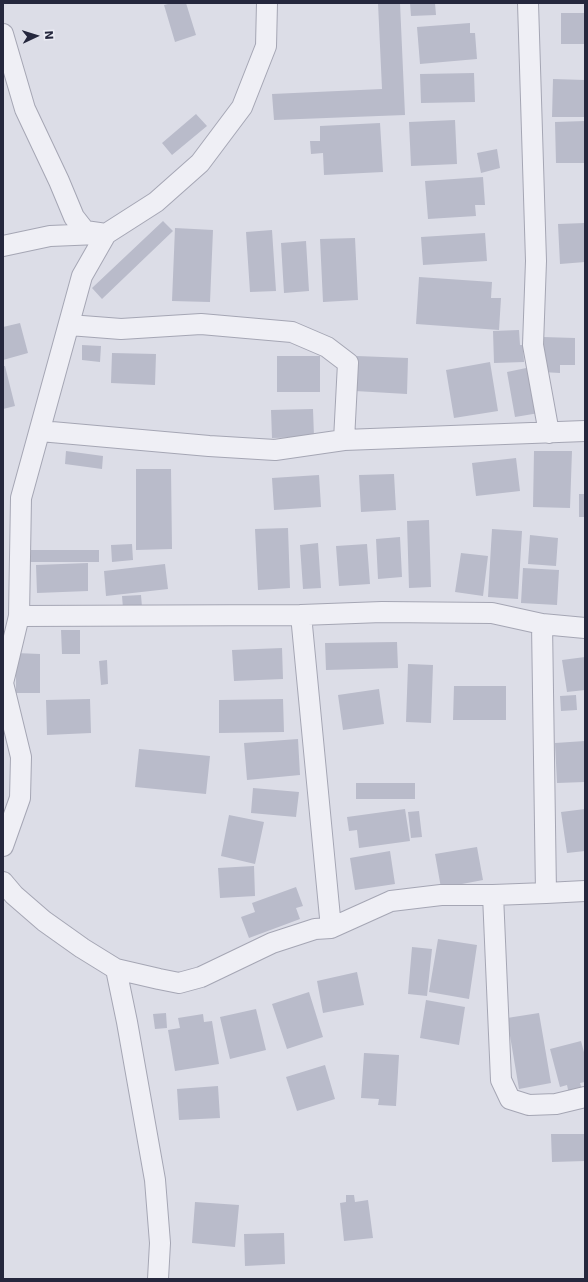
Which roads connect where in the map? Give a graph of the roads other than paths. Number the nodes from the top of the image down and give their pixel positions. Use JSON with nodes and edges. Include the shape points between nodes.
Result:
{"nodes":[{"id":1,"x":267,"y":3,"type":"edge"},
{"id":2,"x":528,"y":3,"type":"edge"},
{"id":3,"x":3,"y":34,"type":"edge"},
{"id":4,"x":106,"y":234,"type":"junction"},
{"id":5,"x":3,"y":246,"type":"edge"},
{"id":6,"x":69,"y":325,"type":"junction"},
{"id":7,"x":40,"y":430,"type":"junction"},
{"id":8,"x":585,"y":431,"type":"edge"},
{"id":9,"x":549,"y":433,"type":"junction"},
{"id":10,"x":344,"y":440,"type":"junction"},
{"id":11,"x":301,"y":615,"type":"junction"},
{"id":12,"x":19,"y":616,"type":"junction"},
{"id":13,"x":542,"y":624,"type":"junction"},
{"id":14,"x":585,"y":628,"type":"edge"},
{"id":15,"x":3,"y":683,"type":"edge"},
{"id":16,"x":3,"y":846,"type":"edge"},
{"id":17,"x":3,"y":882,"type":"edge"},
{"id":18,"x":585,"y":891,"type":"edge"},
{"id":19,"x":546,"y":893,"type":"junction"},
{"id":20,"x":493,"y":895,"type":"junction"},
{"id":21,"x":331,"y":928,"type":"junction"},
{"id":22,"x":116,"y":969,"type":"junction"},
{"id":23,"x":585,"y":1097,"type":"edge"},
{"id":24,"x":158,"y":1279,"type":"edge"}],
"edges":[{"from":1,"to":4,"type":"street","via":[[266,46],[242,107],[200,163],[156,202]]},
{"from":2,"to":9,"type":"street","via":[[536,261],[533,345]]},
{"from":3,"to":4,"type":"street","via":[[25,109],[74,217],[85,231]]},
{"from":4,"to":5,"type":"street","via":[[50,236]]},
{"from":4,"to":6,"type":"street","via":[[82,276]]},
{"from":6,"to":7,"type":"street"},
{"from":6,"to":10,"type":"street","via":[[121,329],[201,324],[292,332],[328,347],[348,363]]},
{"from":7,"to":10,"type":"street","via":[[275,450]]},
{"from":7,"to":12,"type":"street","via":[[21,498]]},
{"from":8,"to":9,"type":"street"},
{"from":9,"to":10,"type":"street"},
{"from":11,"to":12,"type":"street"},
{"from":11,"to":13,"type":"street","via":[[382,612],[492,613]]},
{"from":11,"to":21,"type":"street"},
{"from":12,"to":15,"type":"street"},
{"from":13,"to":14,"type":"street"},
{"from":13,"to":19,"type":"street"},
{"from":15,"to":16,"type":"street","via":[[21,757],[20,798]]},
{"from":17,"to":22,"type":"street","via":[[44,921]]},
{"from":18,"to":19,"type":"street"},
{"from":19,"to":20,"type":"street"},
{"from":20,"to":21,"type":"street","via":[[441,894],[391,901]]},
{"from":20,"to":23,"type":"street","via":[[501,1080],[510,1099],[529,1105],[556,1104]]},
{"from":21,"to":22,"type":"street","via":[[315,929],[272,943],[201,977],[179,983]]},
{"from":22,"to":24,"type":"street","via":[[155,1180],[160,1243]]}]}
